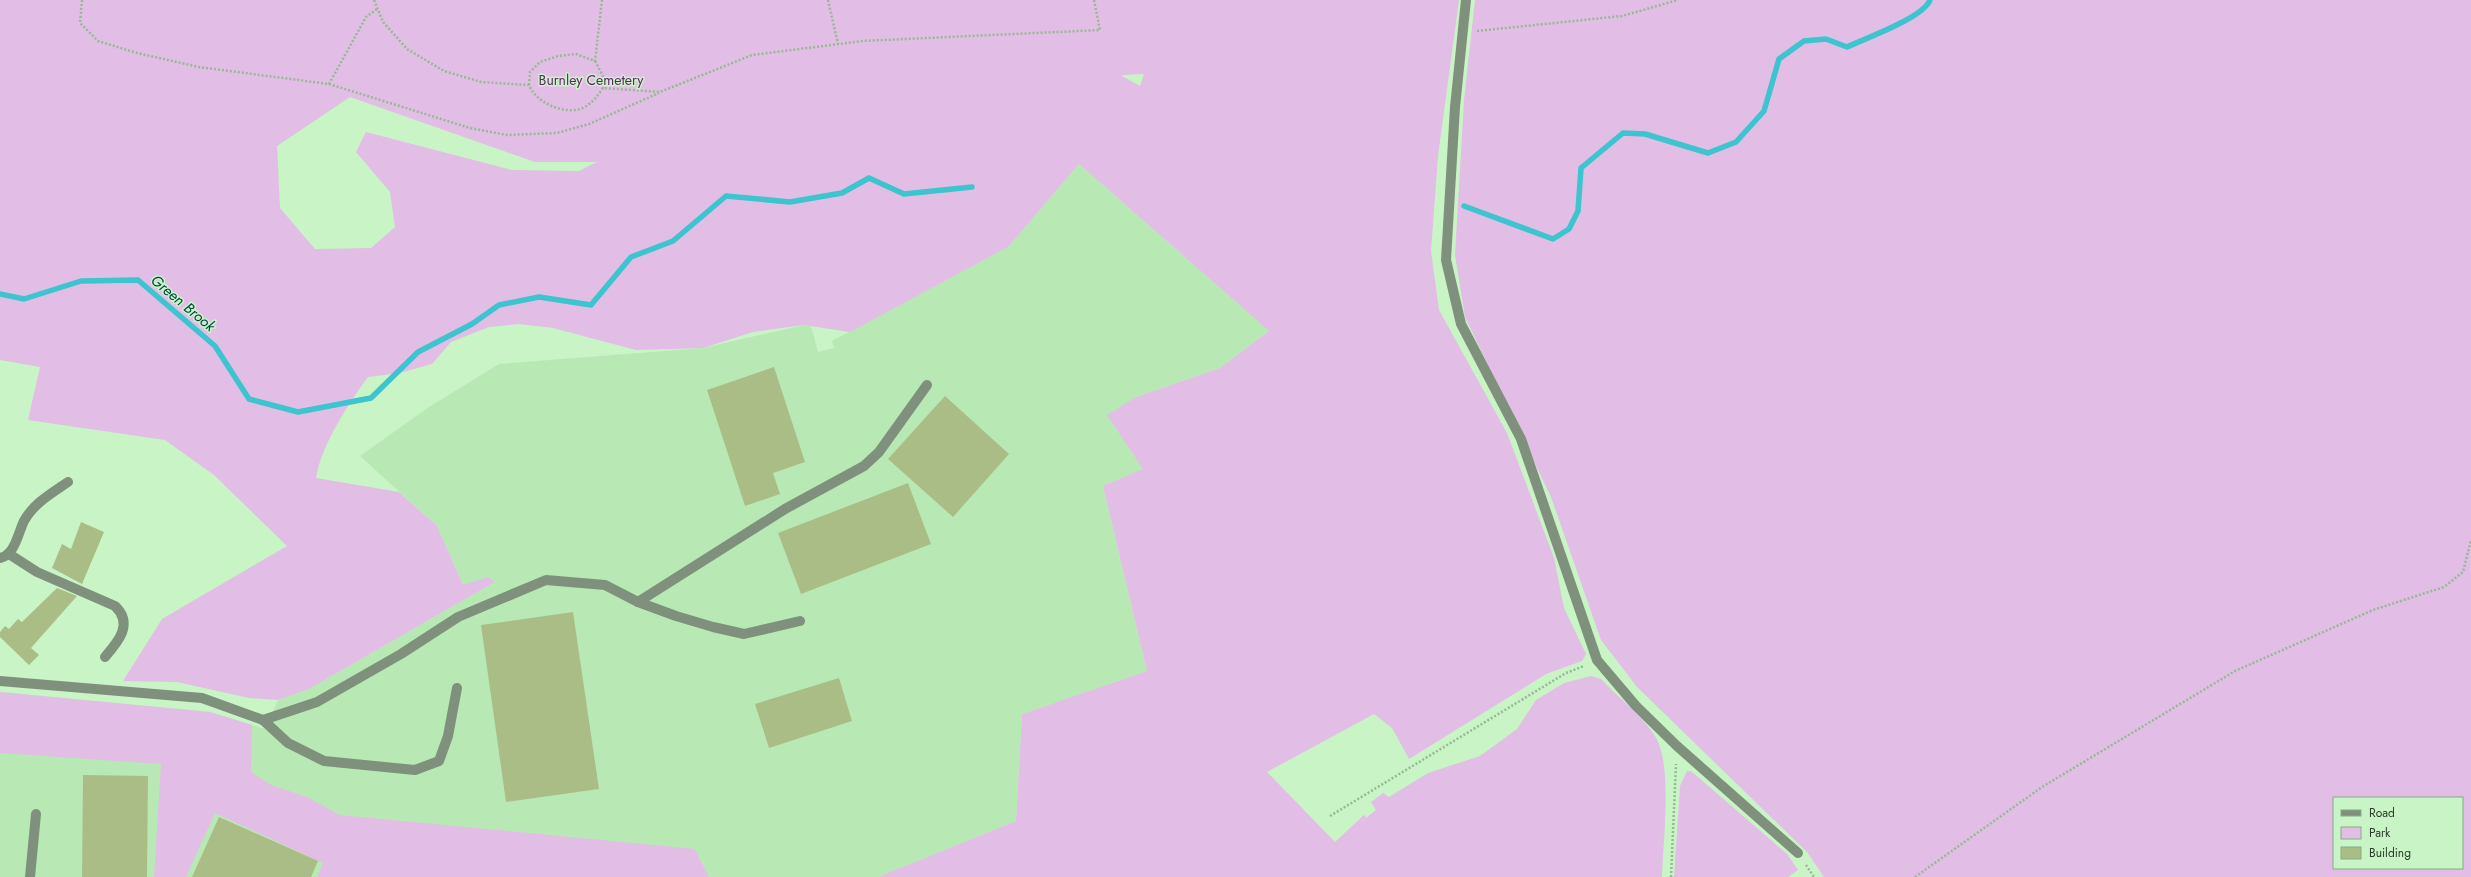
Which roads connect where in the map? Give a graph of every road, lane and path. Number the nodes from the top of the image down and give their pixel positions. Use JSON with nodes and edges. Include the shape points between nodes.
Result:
{"nodes":[{"id":1,"x":82,"y":0,"type":"edge"},
{"id":2,"x":374,"y":0,"type":"edge"},
{"id":3,"x":602,"y":0,"type":"edge"},
{"id":4,"x":828,"y":0,"type":"edge"},
{"id":5,"x":1094,"y":0,"type":"edge"},
{"id":6,"x":1466,"y":0,"type":"edge"},
{"id":7,"x":1678,"y":0,"type":"edge"},
{"id":8,"x":377,"y":9,"type":"junction"},
{"id":9,"x":1462,"y":32,"type":"junction"},
{"id":10,"x":838,"y":44,"type":"junction"},
{"id":11,"x":595,"y":61,"type":"junction"},
{"id":12,"x":329,"y":84,"type":"junction"},
{"id":13,"x":529,"y":86,"type":"junction"},
{"id":14,"x":604,"y":88,"type":"junction"},
{"id":15,"x":660,"y":92,"type":"junction"},
{"id":16,"x":927,"y":385,"type":"dead end"},
{"id":17,"x":68,"y":482,"type":"dead end"},
{"id":18,"x":2471,"y":540,"type":"edge"},
{"id":19,"x":4,"y":556,"type":"edge"},
{"id":20,"x":638,"y":602,"type":"junction"},
{"id":21,"x":800,"y":621,"type":"dead end"},
{"id":22,"x":105,"y":657,"type":"dead end"},
{"id":23,"x":1598,"y":660,"type":"junction"},
{"id":24,"x":0,"y":681,"type":"edge"},
{"id":25,"x":457,"y":688,"type":"dead end"},
{"id":26,"x":263,"y":720,"type":"junction"},
{"id":27,"x":1677,"y":746,"type":"junction"},
{"id":28,"x":36,"y":814,"type":"dead end"},
{"id":29,"x":1330,"y":816,"type":"dead end"},
{"id":30,"x":1798,"y":853,"type":"dead end"},
{"id":31,"x":30,"y":877,"type":"edge"},
{"id":32,"x":1672,"y":877,"type":"edge"},
{"id":33,"x":1915,"y":877,"type":"edge"}],
"edges":[{"from":1,"to":12,"type":"path","via":[[80,23],[98,41],[199,67]]},
{"from":2,"to":8,"type":"path"},
{"from":3,"to":11,"type":"path"},
{"from":4,"to":10,"type":"path"},
{"from":5,"to":10,"type":"path","via":[[1100,30]]},
{"from":6,"to":9,"type":"street"},
{"from":7,"to":9,"type":"path","via":[[1622,16]]},
{"from":8,"to":12,"type":"path","via":[[366,17]]},
{"from":8,"to":13,"type":"path","via":[[383,22],[407,49],[444,70],[481,82]]},
{"from":9,"to":23,"type":"street","via":[[1446,260],[1461,324],[1521,439]]},
{"from":10,"to":15,"type":"path","via":[[752,55]]},
{"from":11,"to":13,"type":"path","via":[[576,54],[540,62],[530,72]]},
{"from":11,"to":14,"type":"path"},
{"from":12,"to":15,"type":"path","via":[[470,128],[507,135],[557,133],[589,124]]},
{"from":13,"to":14,"type":"path","via":[[533,96],[551,106],[576,110],[595,101]]},
{"from":14,"to":15,"type":"path"},
{"from":16,"to":20,"type":"street","via":[[879,452],[864,466],[785,509]]},
{"from":17,"to":19,"type":"street","via":[[41,500],[31,511]]},
{"from":18,"to":33,"type":"path","via":[[2463,572],[2444,587],[2373,610],[2235,671],[2042,788]]},
{"from":19,"to":22,"type":"street","via":[[115,606],[123,616],[124,627],[121,638]]},
{"from":20,"to":21,"type":"street","via":[[713,627],[744,634]]},
{"from":20,"to":26,"type":"street","via":[[605,585],[546,580],[458,617],[401,654],[317,702]]},
{"from":23,"to":27,"type":"street","via":[[1636,706]]},
{"from":23,"to":29,"type":"path","via":[[1566,673]]},
{"from":24,"to":26,"type":"street","via":[[202,698]]},
{"from":25,"to":26,"type":"street","via":[[448,736],[438,761],[415,770],[324,761],[288,743]]},
{"from":27,"to":30,"type":"street"},
{"from":27,"to":32,"type":"path"},
{"from":28,"to":31,"type":"street"}]}
